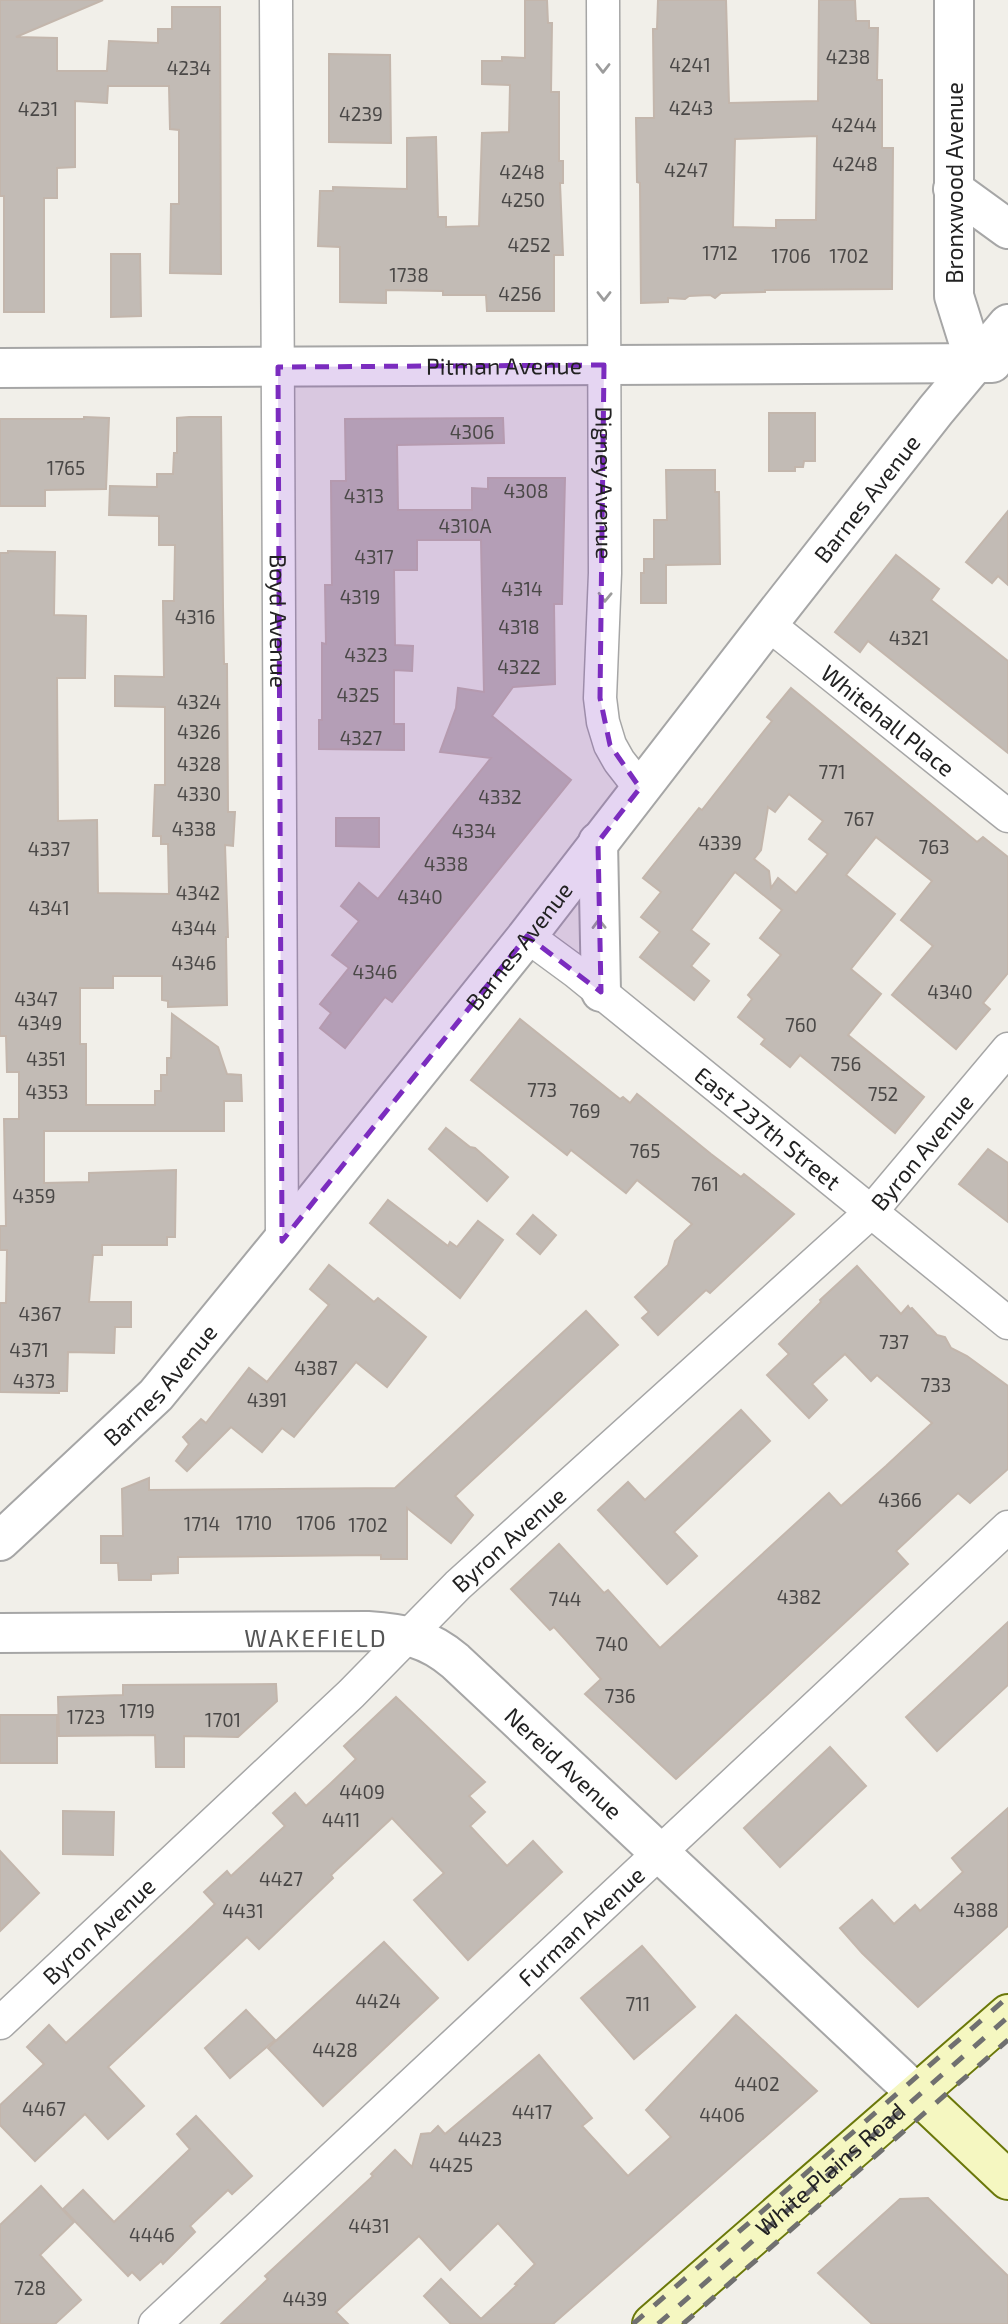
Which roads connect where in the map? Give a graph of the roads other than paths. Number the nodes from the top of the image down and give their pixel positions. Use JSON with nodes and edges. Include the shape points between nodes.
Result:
{"nodes":[{"id":1,"x":276,"y":0,"type":"edge"},
{"id":2,"x":603,"y":0,"type":"edge"},
{"id":3,"x":954,"y":0,"type":"edge"},
{"id":4,"x":953,"y":189,"type":"junction"},
{"id":5,"x":1008,"y":229,"type":"edge"},
{"id":6,"x":1008,"y":324,"type":"edge"},
{"id":7,"x":991,"y":363,"type":"edge"},
{"id":8,"x":604,"y":365,"type":"junction"},
{"id":9,"x":278,"y":367,"type":"junction"},
{"id":10,"x":0,"y":368,"type":"edge"},
{"id":11,"x":768,"y":624,"type":"junction"},
{"id":12,"x":640,"y":788,"type":"junction"},
{"id":13,"x":1008,"y":816,"type":"edge"},
{"id":14,"x":598,"y":842,"type":"junction"},
{"id":15,"x":527,"y":936,"type":"junction"},
{"id":16,"x":601,"y":992,"type":"junction"},
{"id":17,"x":1008,"y":1049,"type":"edge"},
{"id":18,"x":870,"y":1213,"type":"junction"},
{"id":19,"x":282,"y":1241,"type":"junction"},
{"id":20,"x":1008,"y":1323,"type":"edge"},
{"id":21,"x":1008,"y":1527,"type":"edge"},
{"id":22,"x":0,"y":1541,"type":"edge"},
{"id":23,"x":0,"y":1633,"type":"edge"},
{"id":24,"x":408,"y":1635,"type":"junction"},
{"id":25,"x":659,"y":1852,"type":"junction"},
{"id":26,"x":1008,"y":2014,"type":"edge"},
{"id":27,"x":0,"y":2023,"type":"edge"},
{"id":28,"x":917,"y":2094,"type":"junction"},
{"id":29,"x":1008,"y":2180,"type":"edge"},
{"id":30,"x":155,"y":2324,"type":"edge"},
{"id":31,"x":652,"y":2324,"type":"edge"}],
"edges":[{"from":1,"to":9,"type":"street","name":"Boyd Avenue"},
{"from":2,"to":8,"type":"street","name":"Digney Avenue","one_way":true},
{"from":3,"to":4,"type":"street","name":"Bronxwood Avenue"},
{"from":4,"to":5,"type":"street"},
{"from":4,"to":7,"type":"street","name":"Bronxwood Avenue","via":[[954,296]]},
{"from":6,"to":7,"type":"street","name":"Barnes Avenue"},
{"from":7,"to":8,"type":"street","name":"Pitman Avenue"},
{"from":7,"to":11,"type":"street","name":"Barnes Avenue"},
{"from":8,"to":9,"type":"street","name":"Pitman Avenue"},
{"from":8,"to":12,"type":"street","name":"Digney Avenue","one_way":true,"via":[[606,573],[600,698],[610,745]]},
{"from":9,"to":10,"type":"street","name":"Pitman Avenue"},
{"from":9,"to":19,"type":"street","name":"Boyd Avenue"},
{"from":11,"to":12,"type":"street","name":"Barnes Avenue"},
{"from":11,"to":13,"type":"street","name":"Whitehall Place"},
{"from":12,"to":14,"type":"street","name":"Barnes Avenue"},
{"from":14,"to":15,"type":"street","name":"Barnes Avenue"},
{"from":16,"to":14,"type":"street","one_way":true},
{"from":15,"to":16,"type":"street","name":"East 237th Street"},
{"from":15,"to":19,"type":"street","name":"Barnes Avenue"},
{"from":16,"to":18,"type":"street","name":"East 237th Street"},
{"from":17,"to":18,"type":"street","name":"Byron Avenue"},
{"from":18,"to":20,"type":"street","name":"East 237th Street"},
{"from":18,"to":24,"type":"street","name":"Byron Avenue"},
{"from":19,"to":22,"type":"street","name":"Barnes Avenue","via":[[156,1395]]},
{"from":21,"to":25,"type":"street","name":"Furman Avenue"},
{"from":23,"to":24,"type":"street","name":"Nereid Avenue","via":[[368,1631]]},
{"from":24,"to":25,"type":"street","name":"Nereid Avenue","via":[[432,1644],[455,1661]]},
{"from":24,"to":27,"type":"street","name":"Byron Avenue"},
{"from":25,"to":28,"type":"street","name":"Nereid Avenue"},
{"from":25,"to":30,"type":"street","name":"Furman Avenue"},
{"from":26,"to":28,"type":"main road","name":"White Plains Road"},
{"from":28,"to":29,"type":"main road","name":"Nereid Avenue"},
{"from":28,"to":31,"type":"main road","name":"White Plains Road"}]}
